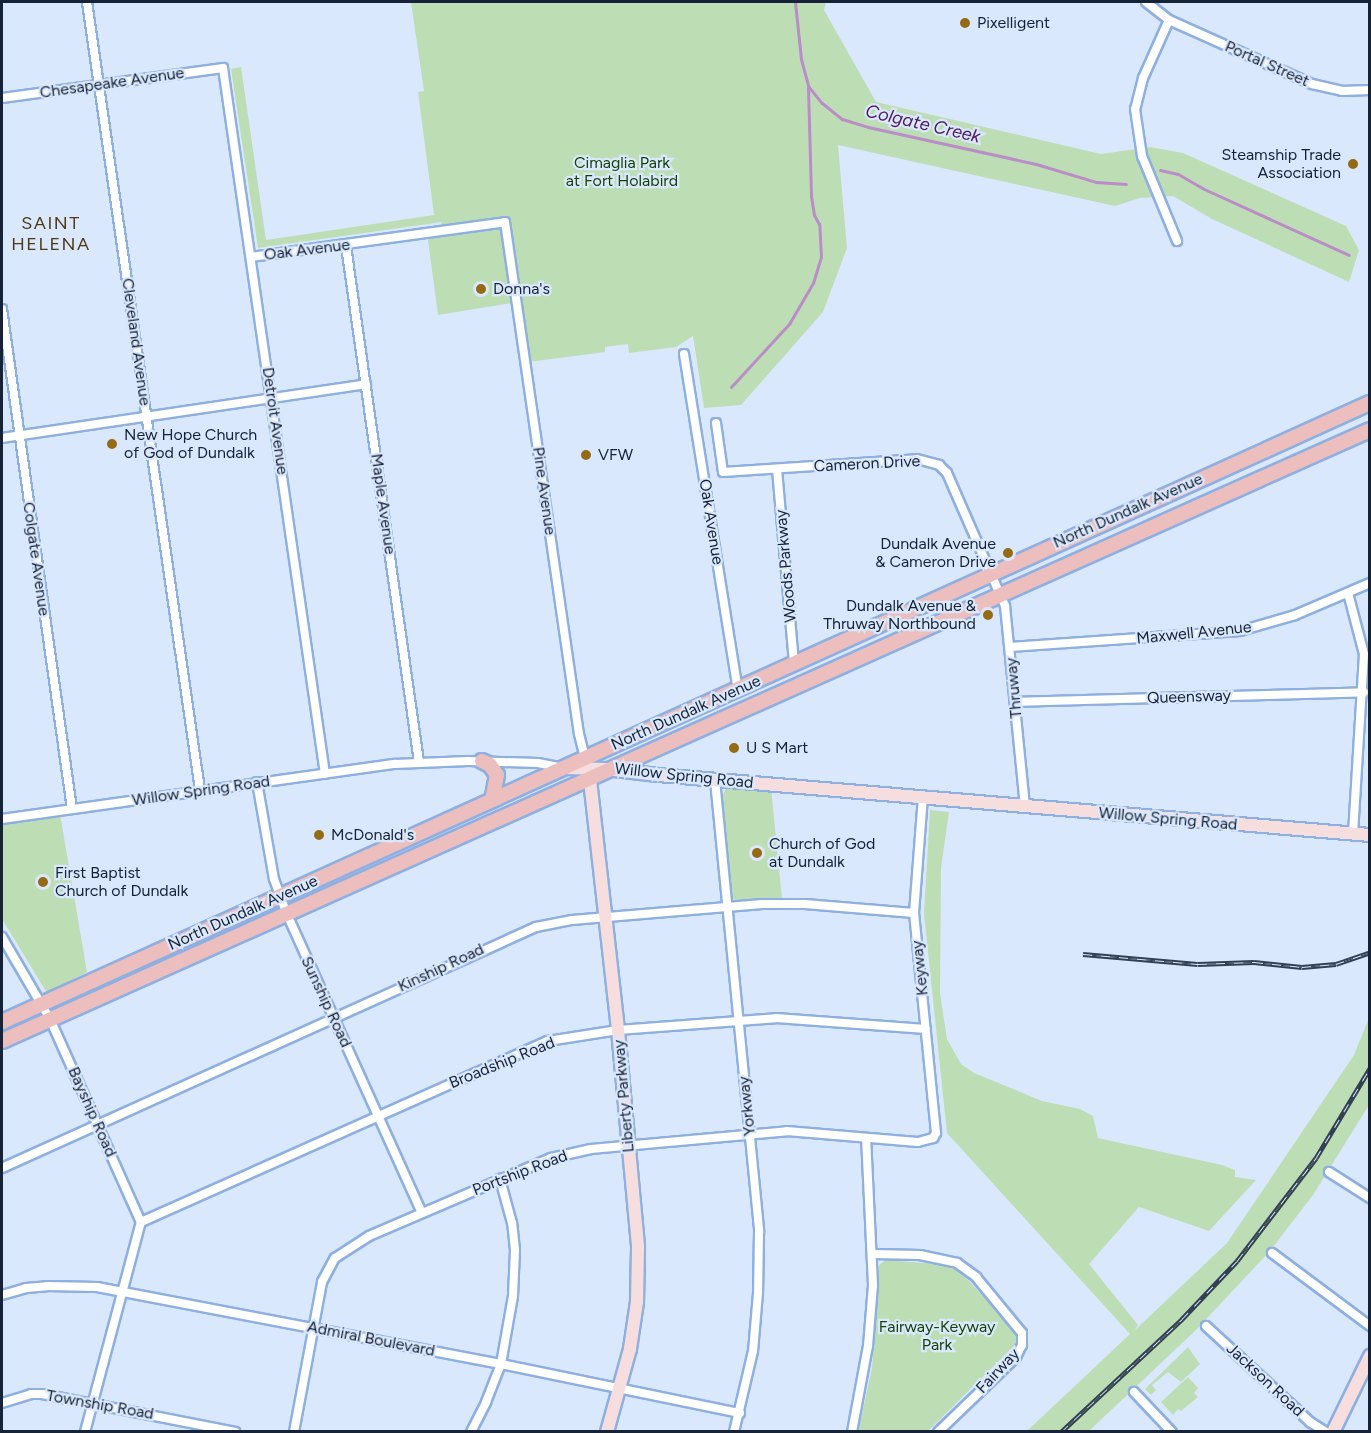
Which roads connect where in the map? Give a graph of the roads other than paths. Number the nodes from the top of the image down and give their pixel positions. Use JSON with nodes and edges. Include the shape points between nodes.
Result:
{"nodes":[{"id":1,"x":87,"y":2,"type":"edge"},
{"id":2,"x":1146,"y":2,"type":"edge"},
{"id":3,"x":1169,"y":20,"type":"junction"},
{"id":4,"x":223,"y":68,"type":"joint"},
{"id":5,"x":98,"y":84,"type":"junction"},
{"id":6,"x":1370,"y":90,"type":"edge"},
{"id":7,"x":2,"y":98,"type":"edge"},
{"id":8,"x":505,"y":222,"type":"joint"},
{"id":9,"x":1177,"y":241,"type":"dead end"},
{"id":10,"x":346,"y":246,"type":"junction"},
{"id":11,"x":251,"y":257,"type":"junction"},
{"id":12,"x":2,"y":309,"type":"edge"},
{"id":13,"x":684,"y":354,"type":"dead end"},
{"id":14,"x":366,"y":384,"type":"junction"},
{"id":15,"x":272,"y":399,"type":"junction"},
{"id":16,"x":1370,"y":403,"type":"edge"},
{"id":17,"x":147,"y":417,"type":"junction"},
{"id":18,"x":716,"y":423,"type":"dead end"},
{"id":19,"x":1370,"y":430,"type":"edge"},
{"id":20,"x":19,"y":435,"type":"junction"},
{"id":21,"x":2,"y":438,"type":"edge"},
{"id":22,"x":777,"y":469,"type":"junction"},
{"id":23,"x":992,"y":573,"type":"junction"},
{"id":24,"x":1370,"y":583,"type":"edge"},
{"id":25,"x":1348,"y":593,"type":"junction"},
{"id":26,"x":1001,"y":595,"type":"junction"},
{"id":27,"x":1010,"y":647,"type":"junction"},
{"id":28,"x":794,"y":664,"type":"junction"},
{"id":29,"x":738,"y":690,"type":"junction"},
{"id":30,"x":1364,"y":692,"type":"junction"},
{"id":31,"x":1015,"y":702,"type":"junction"},
{"id":32,"x":482,"y":761,"type":"junction"},
{"id":33,"x":420,"y":762,"type":"junction"},
{"id":34,"x":565,"y":768,"type":"junction"},
{"id":35,"x":588,"y":768,"type":"junction"},
{"id":36,"x":606,"y":769,"type":"junction"},
{"id":37,"x":325,"y":774,"type":"junction"},
{"id":38,"x":715,"y":780,"type":"junction"},
{"id":39,"x":257,"y":782,"type":"junction"},
{"id":40,"x":200,"y":790,"type":"junction"},
{"id":41,"x":923,"y":797,"type":"junction"},
{"id":42,"x":492,"y":800,"type":"junction"},
{"id":43,"x":1025,"y":807,"type":"junction"},
{"id":44,"x":72,"y":809,"type":"junction"},
{"id":45,"x":2,"y":819,"type":"edge"},
{"id":46,"x":1353,"y":834,"type":"junction"},
{"id":47,"x":1370,"y":835,"type":"edge"},
{"id":48,"x":279,"y":896,"type":"junction"},
{"id":49,"x":727,"y":908,"type":"junction"},
{"id":50,"x":285,"y":912,"type":"junction"},
{"id":51,"x":914,"y":913,"type":"junction"},
{"id":52,"x":606,"y":919,"type":"junction"},
{"id":53,"x":2,"y":937,"type":"edge"},
{"id":54,"x":41,"y":1003,"type":"junction"},
{"id":55,"x":334,"y":1017,"type":"junction"},
{"id":56,"x":50,"y":1018,"type":"junction"},
{"id":57,"x":737,"y":1020,"type":"junction"},
{"id":58,"x":2,"y":1022,"type":"edge"},
{"id":59,"x":926,"y":1029,"type":"junction"},
{"id":60,"x":618,"y":1030,"type":"junction"},
{"id":61,"x":2,"y":1041,"type":"edge"},
{"id":62,"x":378,"y":1116,"type":"junction"},
{"id":63,"x":97,"y":1125,"type":"junction"},
{"id":64,"x":750,"y":1133,"type":"junction"},
{"id":65,"x":933,"y":1138,"type":"joint"},
{"id":66,"x":866,"y":1139,"type":"junction"},
{"id":67,"x":629,"y":1145,"type":"junction"},
{"id":68,"x":2,"y":1168,"type":"edge"},
{"id":69,"x":1329,"y":1172,"type":"dead end"},
{"id":70,"x":500,"y":1179,"type":"junction"},
{"id":71,"x":1370,"y":1198,"type":"edge"},
{"id":72,"x":422,"y":1213,"type":"junction"},
{"id":73,"x":141,"y":1222,"type":"junction"},
{"id":74,"x":1272,"y":1253,"type":"dead end"},
{"id":75,"x":873,"y":1254,"type":"junction"},
{"id":76,"x":123,"y":1292,"type":"junction"},
{"id":77,"x":2,"y":1295,"type":"edge"},
{"id":78,"x":1206,"y":1326,"type":"dead end"},
{"id":79,"x":1370,"y":1326,"type":"edge"},
{"id":80,"x":313,"y":1328,"type":"junction"},
{"id":81,"x":1370,"y":1356,"type":"edge"},
{"id":82,"x":501,"y":1364,"type":"junction"},
{"id":83,"x":620,"y":1388,"type":"junction"},
{"id":84,"x":1134,"y":1392,"type":"dead end"},
{"id":85,"x":2,"y":1404,"type":"edge"},
{"id":86,"x":93,"y":1404,"type":"junction"},
{"id":87,"x":740,"y":1413,"type":"junction"},
{"id":88,"x":194,"y":1428,"type":"edge"},
{"id":89,"x":85,"y":1431,"type":"edge"},
{"id":90,"x":235,"y":1431,"type":"edge"},
{"id":91,"x":294,"y":1431,"type":"edge"},
{"id":92,"x":471,"y":1431,"type":"edge"},
{"id":93,"x":607,"y":1431,"type":"edge"},
{"id":94,"x":734,"y":1431,"type":"edge"},
{"id":95,"x":852,"y":1431,"type":"edge"},
{"id":96,"x":938,"y":1431,"type":"edge"},
{"id":97,"x":1172,"y":1431,"type":"edge"},
{"id":98,"x":1326,"y":1431,"type":"edge"},
{"id":99,"x":1334,"y":1431,"type":"edge"}],
"edges":[{"from":1,"to":5,"type":"street","name":"Cleveland Avenue"},
{"from":2,"to":3,"type":"street","name":"Portal Street"},
{"from":3,"to":6,"type":"street","name":"Portal Street","via":[[1320,87]]},
{"from":3,"to":9,"type":"street","via":[[1143,78],[1135,109],[1142,156]]},
{"from":4,"to":5,"type":"street","name":"Chesapeake Avenue"},
{"from":4,"to":11,"type":"street","name":"Detroit Avenue"},
{"from":5,"to":7,"type":"street","name":"Chesapeake Avenue"},
{"from":5,"to":17,"type":"street","name":"Cleveland Avenue"},
{"from":8,"to":10,"type":"street","name":"Oak Avenue"},
{"from":8,"to":35,"type":"street","name":"Pine Avenue","via":[[579,734]]},
{"from":10,"to":11,"type":"street","name":"Oak Avenue"},
{"from":10,"to":14,"type":"street","name":"Maple Avenue"},
{"from":11,"to":15,"type":"street","name":"Detroit Avenue"},
{"from":12,"to":20,"type":"street","name":"Colgate Avenue"},
{"from":13,"to":29,"type":"street","name":"Oak Avenue"},
{"from":14,"to":15,"type":"street"},
{"from":14,"to":33,"type":"street","name":"Maple Avenue"},
{"from":15,"to":17,"type":"street"},
{"from":15,"to":37,"type":"street","name":"Detroit Avenue"},
{"from":16,"to":23,"type":"main road","name":"North Dundalk Avenue"},
{"from":17,"to":20,"type":"street"},
{"from":17,"to":40,"type":"street","name":"Cleveland Avenue"},
{"from":18,"to":22,"type":"street","name":"Cameron Drive","via":[[723,472]]},
{"from":19,"to":26,"type":"main road","name":"North Dundalk Avenue"},
{"from":20,"to":21,"type":"street"},
{"from":20,"to":44,"type":"street","name":"Colgate Avenue"},
{"from":22,"to":23,"type":"street","name":"Cameron Drive","via":[[917,459],[939,465],[952,479]]},
{"from":22,"to":28,"type":"street","name":"Woods Parkway"},
{"from":23,"to":26,"type":"street","name":"Thruway"},
{"from":23,"to":28,"type":"main road","name":"North Dundalk Avenue"},
{"from":24,"to":25,"type":"street","name":"Maxwell Avenue"},
{"from":25,"to":27,"type":"street","name":"Maxwell Avenue","via":[[1269,623],[1232,632]]},
{"from":25,"to":30,"type":"street","via":[[1363,646]]},
{"from":26,"to":27,"type":"street","name":"Thruway"},
{"from":26,"to":36,"type":"main road","name":"North Dundalk Avenue"},
{"from":27,"to":31,"type":"street","name":"Thruway"},
{"from":28,"to":29,"type":"main road","name":"North Dundalk Avenue"},
{"from":29,"to":35,"type":"main road","name":"North Dundalk Avenue"},
{"from":30,"to":31,"type":"street","name":"Queensway"},
{"from":30,"to":46,"type":"street"},
{"from":31,"to":43,"type":"street","name":"Thruway"},
{"from":32,"to":33,"type":"street","name":"Willow Spring Road"},
{"from":32,"to":34,"type":"street","name":"Willow Spring Road"},
{"from":32,"to":42,"type":"main road","via":[[497,775]]},
{"from":33,"to":37,"type":"street","name":"Willow Spring Road"},
{"from":34,"to":35,"type":"main road","name":"North Dundalk Avenue"},
{"from":34,"to":42,"type":"main road","name":"North Dundalk Avenue"},
{"from":35,"to":36,"type":"main road","name":"North Dundalk Avenue"},
{"from":35,"to":50,"type":"main road","name":"North Dundalk Avenue"},
{"from":35,"to":52,"type":"street","name":"Liberty Parkway"},
{"from":36,"to":38,"type":"street","name":"Willow Spring Road"},
{"from":37,"to":39,"type":"street","name":"Willow Spring Road"},
{"from":38,"to":41,"type":"street","name":"Willow Spring Road"},
{"from":38,"to":49,"type":"street","name":"Yorkway"},
{"from":39,"to":40,"type":"street","name":"Willow Spring Road"},
{"from":39,"to":48,"type":"street","name":"Sunship Road"},
{"from":40,"to":44,"type":"street","name":"Willow Spring Road"},
{"from":41,"to":43,"type":"street","name":"Willow Spring Road"},
{"from":41,"to":51,"type":"street","name":"Keyway"},
{"from":42,"to":48,"type":"main road","name":"North Dundalk Avenue"},
{"from":43,"to":46,"type":"street","name":"Willow Spring Road"},
{"from":44,"to":45,"type":"street","name":"Willow Spring Road"},
{"from":46,"to":47,"type":"street","name":"Willow Spring Road"},
{"from":48,"to":50,"type":"street","name":"Sunship Road"},
{"from":48,"to":54,"type":"main road","name":"North Dundalk Avenue"},
{"from":49,"to":51,"type":"street","name":"Kinship Road","via":[[805,904]]},
{"from":49,"to":52,"type":"street","name":"Kinship Road"},
{"from":49,"to":57,"type":"street","name":"Yorkway"},
{"from":50,"to":55,"type":"street","name":"Sunship Road"},
{"from":50,"to":56,"type":"main road","name":"North Dundalk Avenue"},
{"from":51,"to":59,"type":"street","name":"Keyway"},
{"from":52,"to":55,"type":"street","name":"Kinship Road","via":[[550,923],[526,930]]},
{"from":52,"to":60,"type":"street","name":"Liberty Parkway"},
{"from":53,"to":54,"type":"street","name":"Bayship Road"},
{"from":54,"to":56,"type":"street","name":"Bayship Road"},
{"from":54,"to":58,"type":"main road","name":"North Dundalk Avenue"},
{"from":55,"to":62,"type":"street","name":"Sunship Road"},
{"from":55,"to":63,"type":"street","name":"Kinship Road"},
{"from":56,"to":61,"type":"main road","name":"North Dundalk Avenue"},
{"from":56,"to":63,"type":"street","name":"Bayship Road"},
{"from":57,"to":59,"type":"street","name":"Broadship Road","via":[[786,1018]]},
{"from":57,"to":60,"type":"street","name":"Broadship Road"},
{"from":57,"to":64,"type":"street","name":"Yorkway"},
{"from":59,"to":65,"type":"street","name":"Keyway","via":[[936,1132]]},
{"from":60,"to":62,"type":"street","name":"Broadship Road","via":[[548,1041]]},
{"from":60,"to":67,"type":"street","name":"Liberty Parkway"},
{"from":62,"to":72,"type":"street","name":"Sunship Road"},
{"from":62,"to":73,"type":"street","name":"Broadship Road"},
{"from":63,"to":68,"type":"street","name":"Kinship Road"},
{"from":63,"to":73,"type":"street","name":"Bayship Road"},
{"from":64,"to":66,"type":"street","name":"Portship Road","via":[[787,1131]]},
{"from":64,"to":67,"type":"street","name":"Portship Road"},
{"from":64,"to":87,"type":"street","name":"Yorkway","via":[[760,1264],[753,1351]]},
{"from":65,"to":66,"type":"street","name":"Portship Road","via":[[918,1143]]},
{"from":66,"to":75,"type":"street"},
{"from":67,"to":70,"type":"street","name":"Portship Road","via":[[560,1155]]},
{"from":67,"to":83,"type":"street","name":"Liberty Parkway","via":[[638,1275],[630,1349]]},
{"from":69,"to":71,"type":"street"},
{"from":70,"to":72,"type":"street","name":"Portship Road"},
{"from":70,"to":82,"type":"street","via":[[512,1223],[515,1274]]},
{"from":72,"to":80,"type":"street","name":"Portship Road","via":[[369,1236],[335,1258],[322,1282]]},
{"from":73,"to":76,"type":"street"},
{"from":74,"to":79,"type":"street"},
{"from":75,"to":95,"type":"street","via":[[868,1346]]},
{"from":75,"to":96,"type":"street","name":"Fairway","via":[[920,1255],[957,1263],[976,1277],[1022,1334],[1016,1357]]},
{"from":76,"to":77,"type":"street","name":"Admiral Boulevard","via":[[68,1284]]},
{"from":76,"to":80,"type":"street","name":"Admiral Boulevard"},
{"from":76,"to":86,"type":"street"},
{"from":78,"to":98,"type":"street","name":"Jackson Road","via":[[1310,1422]]},
{"from":80,"to":82,"type":"street","name":"Admiral Boulevard"},
{"from":80,"to":91,"type":"street","name":"Portship Road"},
{"from":81,"to":99,"type":"street"},
{"from":82,"to":83,"type":"street","name":"Admiral Boulevard"},
{"from":82,"to":92,"type":"street"},
{"from":83,"to":87,"type":"street","name":"Admiral Boulevard"},
{"from":83,"to":93,"type":"street","name":"Liberty Parkway"},
{"from":84,"to":97,"type":"street"},
{"from":85,"to":86,"type":"street","name":"Township Road","via":[[31,1394]]},
{"from":86,"to":88,"type":"street","name":"Township Road"},
{"from":86,"to":89,"type":"street"},
{"from":87,"to":94,"type":"street","name":"Yorkway"},
{"from":88,"to":90,"type":"street","name":"Township Road"}]}
